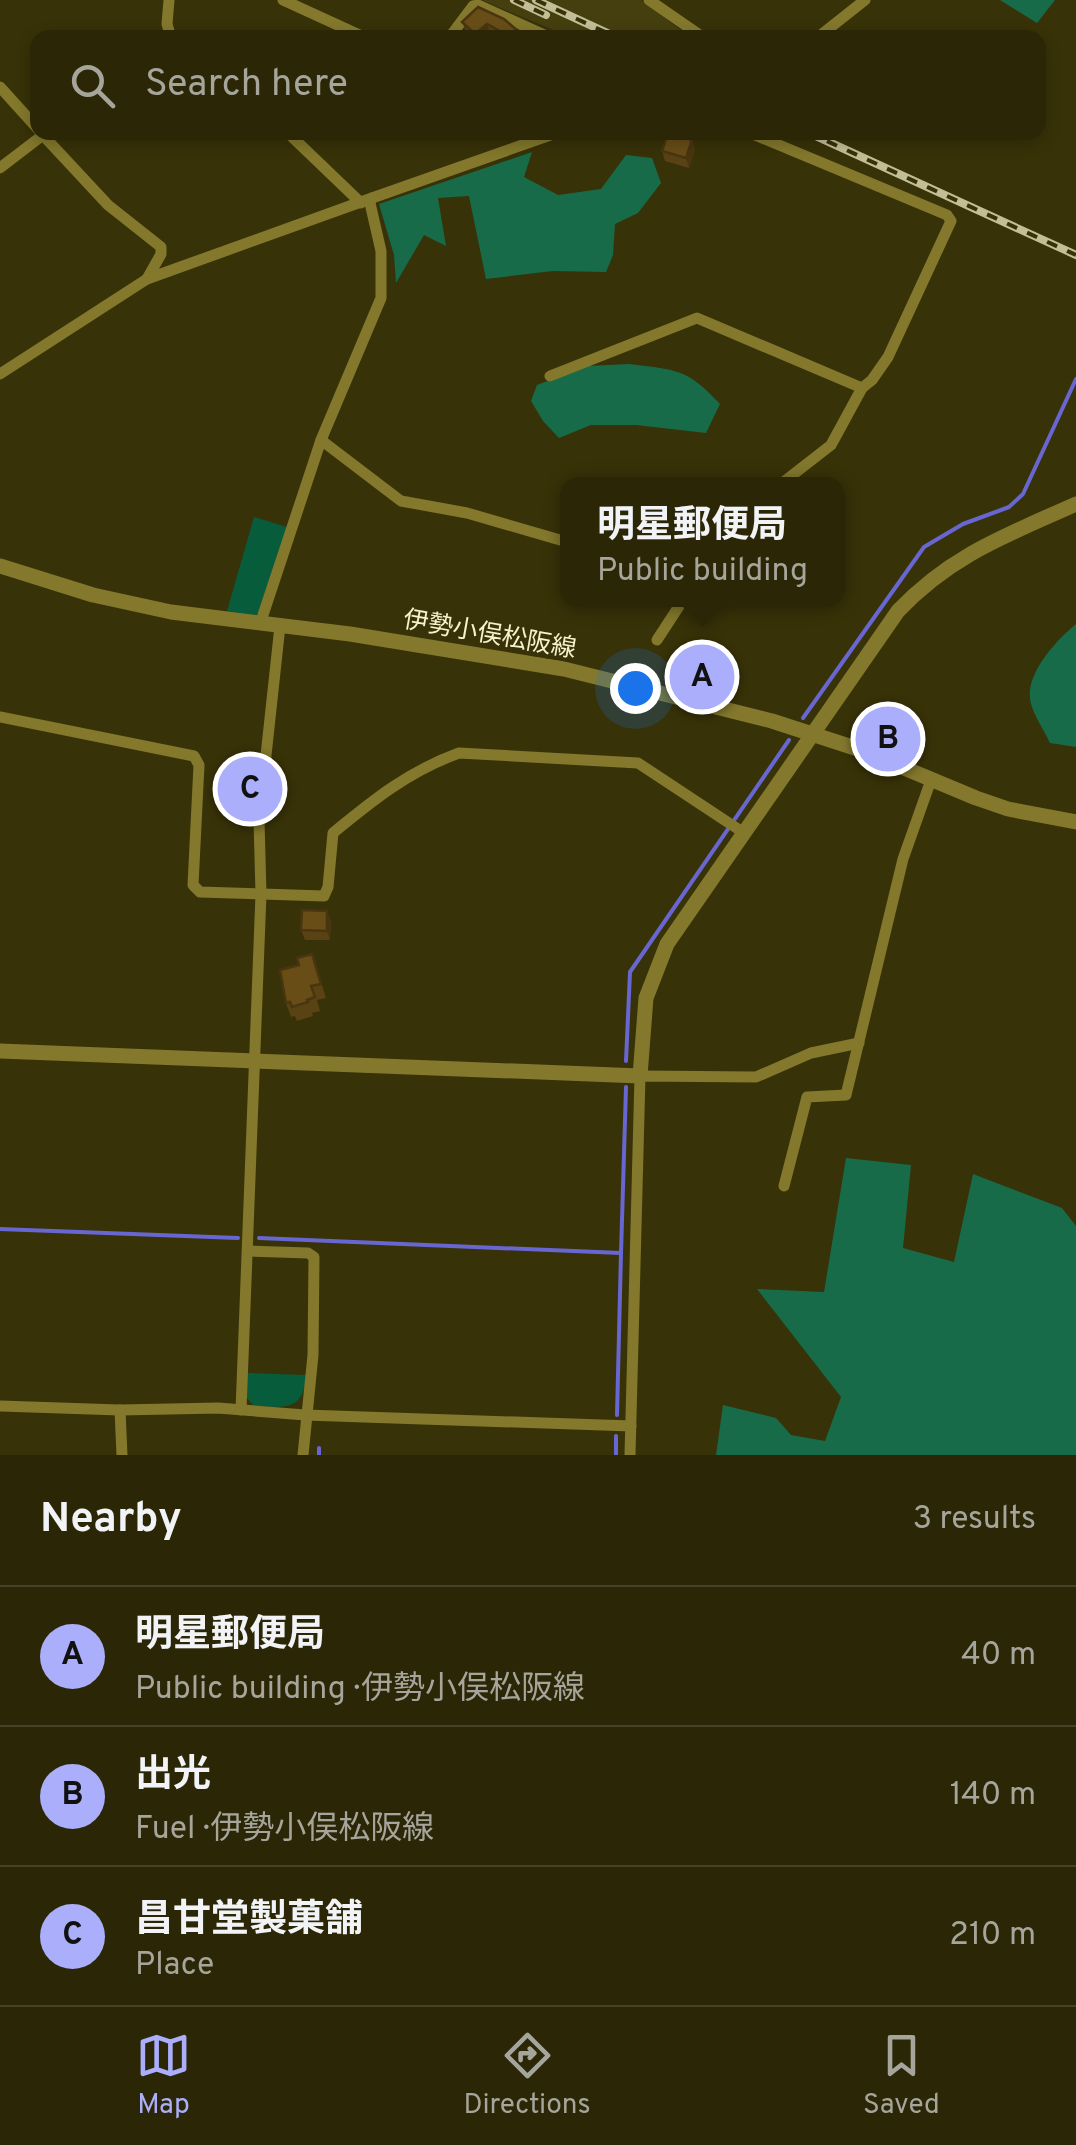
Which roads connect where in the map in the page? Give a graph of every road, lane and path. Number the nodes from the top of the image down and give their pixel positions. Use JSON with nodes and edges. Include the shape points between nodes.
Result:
{"nodes":[{"id":1,"x":169,"y":0,"type":"edge"},
{"id":2,"x":283,"y":0,"type":"edge"},
{"id":3,"x":648,"y":0,"type":"edge"},
{"id":4,"x":866,"y":0,"type":"edge"},
{"id":5,"x":169,"y":30,"type":"edge"},
{"id":6,"x":349,"y":30,"type":"edge"},
{"id":7,"x":455,"y":30,"type":"edge"},
{"id":8,"x":534,"y":30,"type":"edge"},
{"id":9,"x":692,"y":30,"type":"edge"},
{"id":10,"x":828,"y":30,"type":"edge"},
{"id":11,"x":0,"y":87,"type":"edge"},
{"id":12,"x":30,"y":121,"type":"edge"},
{"id":13,"x":31,"y":140,"type":"edge"},
{"id":14,"x":47,"y":140,"type":"edge"},
{"id":15,"x":296,"y":140,"type":"edge"},
{"id":16,"x":537,"y":140,"type":"edge"},
{"id":17,"x":767,"y":140,"type":"edge"},
{"id":18,"x":0,"y":168,"type":"edge"},
{"id":19,"x":366,"y":200,"type":"junction"},
{"id":20,"x":146,"y":279,"type":"junction"},
{"id":21,"x":0,"y":374,"type":"edge"},
{"id":22,"x":550,"y":376,"type":"dead end"},
{"id":23,"x":862,"y":388,"type":"junction"},
{"id":24,"x":322,"y":440,"type":"junction"},
{"id":25,"x":790,"y":477,"type":"edge"},
{"id":26,"x":1076,"y":504,"type":"edge"},
{"id":27,"x":560,"y":540,"type":"edge"},
{"id":28,"x":0,"y":566,"type":"edge"},
{"id":29,"x":678,"y":607,"type":"edge"},
{"id":30,"x":260,"y":624,"type":"junction"},
{"id":31,"x":280,"y":626,"type":"junction"},
{"id":32,"x":656,"y":640,"type":"dead end"},
{"id":33,"x":0,"y":717,"type":"edge"},
{"id":34,"x":813,"y":733,"type":"junction"},
{"id":35,"x":931,"y":780,"type":"junction"},
{"id":36,"x":1076,"y":822,"type":"edge"},
{"id":37,"x":740,"y":831,"type":"junction"},
{"id":38,"x":261,"y":894,"type":"junction"},
{"id":39,"x":859,"y":1042,"type":"junction"},
{"id":40,"x":0,"y":1051,"type":"edge"},
{"id":41,"x":253,"y":1061,"type":"junction"},
{"id":42,"x":640,"y":1076,"type":"junction"},
{"id":43,"x":784,"y":1186,"type":"dead end"},
{"id":44,"x":248,"y":1251,"type":"junction"},
{"id":45,"x":0,"y":1406,"type":"edge"},
{"id":46,"x":120,"y":1410,"type":"junction"},
{"id":47,"x":242,"y":1410,"type":"junction"},
{"id":48,"x":305,"y":1415,"type":"junction"},
{"id":49,"x":631,"y":1426,"type":"junction"},
{"id":50,"x":122,"y":1455,"type":"edge"},
{"id":51,"x":303,"y":1455,"type":"edge"},
{"id":52,"x":630,"y":1455,"type":"edge"}],
"edges":[{"from":1,"to":5,"type":"street"},
{"from":2,"to":6,"type":"street"},
{"from":3,"to":9,"type":"street"},
{"from":4,"to":10,"type":"street"},
{"from":7,"to":8,"type":"street","via":[[478,4]]},
{"from":11,"to":12,"type":"street"},
{"from":13,"to":18,"type":"street"},
{"from":14,"to":20,"type":"street","via":[[108,206],[161,247]]},
{"from":15,"to":19,"type":"street"},
{"from":16,"to":19,"type":"street"},
{"from":17,"to":23,"type":"street","via":[[950,218],[901,333]]},
{"from":19,"to":20,"type":"street"},
{"from":19,"to":24,"type":"street","via":[[382,266],[381,298]]},
{"from":20,"to":21,"type":"street"},
{"from":22,"to":23,"type":"street","via":[[698,318]]},
{"from":23,"to":25,"type":"street","via":[[831,444]]},
{"from":24,"to":27,"type":"street","via":[[401,500]]},
{"from":24,"to":30,"type":"street"},
{"from":26,"to":34,"type":"street","via":[[977,548],[924,584],[874,642]]},
{"from":28,"to":30,"type":"street","name":"伊勢小俣松阪線","via":[[93,595]]},
{"from":29,"to":32,"type":"street"},
{"from":30,"to":31,"type":"street","name":"伊勢小俣松阪線"},
{"from":31,"to":34,"type":"street","name":"伊勢小俣松阪線","via":[[564,669]]},
{"from":31,"to":38,"type":"street","via":[[258,837]]},
{"from":33,"to":38,"type":"street","via":[[194,756],[193,884],[200,892]]},
{"from":34,"to":35,"type":"street","name":"伊勢小俣松阪線"},
{"from":34,"to":37,"type":"street"},
{"from":35,"to":36,"type":"street","name":"伊勢小俣松阪線","via":[[1008,808]]},
{"from":35,"to":39,"type":"street","via":[[902,859]]},
{"from":37,"to":38,"type":"street","via":[[638,762],[458,753],[393,784],[333,833],[324,896]]},
{"from":37,"to":42,"type":"street","via":[[658,962],[646,998]]},
{"from":38,"to":41,"type":"street"},
{"from":39,"to":42,"type":"street","via":[[756,1076]]},
{"from":39,"to":43,"type":"street","via":[[846,1095],[808,1098]]},
{"from":40,"to":41,"type":"street"},
{"from":41,"to":42,"type":"street"},
{"from":41,"to":44,"type":"street"},
{"from":42,"to":49,"type":"street"},
{"from":44,"to":47,"type":"street"},
{"from":44,"to":48,"type":"street","via":[[314,1257]]},
{"from":45,"to":46,"type":"street"},
{"from":46,"to":47,"type":"street"},
{"from":46,"to":50,"type":"street"},
{"from":47,"to":48,"type":"street"},
{"from":48,"to":49,"type":"street"},
{"from":48,"to":51,"type":"street"},
{"from":49,"to":52,"type":"street"}]}
